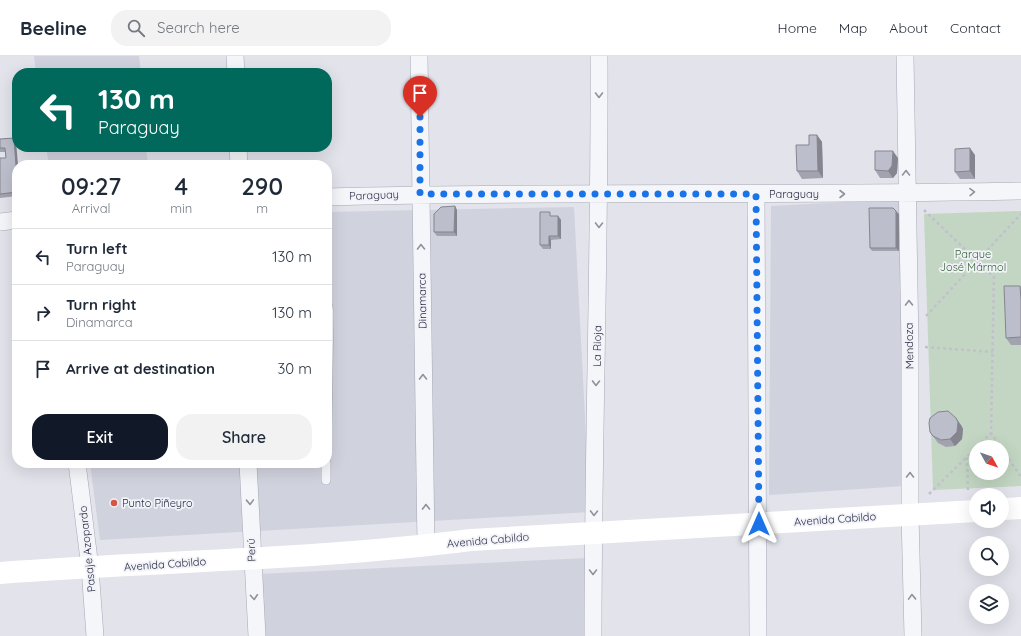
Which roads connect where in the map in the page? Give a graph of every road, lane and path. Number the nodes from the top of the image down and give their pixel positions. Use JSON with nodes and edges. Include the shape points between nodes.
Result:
{"nodes":[{"id":1,"x":235,"y":56,"type":"edge"},
{"id":2,"x":419,"y":56,"type":"edge"},
{"id":3,"x":599,"y":56,"type":"edge"},
{"id":4,"x":905,"y":56,"type":"edge"},
{"id":5,"x":236,"y":68,"type":"edge"},
{"id":6,"x":1021,"y":191,"type":"edge"},
{"id":7,"x":599,"y":193,"type":"junction"},
{"id":8,"x":906,"y":193,"type":"junction"},
{"id":9,"x":420,"y":194,"type":"junction"},
{"id":10,"x":756,"y":194,"type":"junction"},
{"id":11,"x":332,"y":197,"type":"edge"},
{"id":12,"x":1021,"y":214,"type":"edge"},
{"id":13,"x":12,"y":221,"type":"edge"},
{"id":14,"x":0,"y":222,"type":"edge"},
{"id":15,"x":977,"y":261,"type":"junction"},
{"id":16,"x":910,"y":340,"type":"junction"},
{"id":17,"x":993,"y":352,"type":"junction"},
{"id":18,"x":991,"y":433,"type":"junction"},
{"id":19,"x":984,"y":440,"type":"edge"},
{"id":20,"x":996,"y":440,"type":"edge"},
{"id":21,"x":967,"y":457,"type":"joint"},
{"id":22,"x":1009,"y":460,"type":"edge"},
{"id":23,"x":78,"y":468,"type":"edge"},
{"id":24,"x":248,"y":468,"type":"edge"},
{"id":25,"x":326,"y":468,"type":"edge"},
{"id":26,"x":1021,"y":478,"type":"edge"},
{"id":27,"x":326,"y":480,"type":"dead end"},
{"id":28,"x":970,"y":488,"type":"edge"},
{"id":29,"x":1021,"y":508,"type":"edge"},
{"id":30,"x":1009,"y":509,"type":"edge"},
{"id":31,"x":969,"y":511,"type":"edge"},
{"id":32,"x":910,"y":514,"type":"junction"},
{"id":33,"x":759,"y":524,"type":"junction"},
{"id":34,"x":593,"y":533,"type":"junction"},
{"id":35,"x":426,"y":546,"type":"junction"},
{"id":36,"x":252,"y":559,"type":"junction"},
{"id":37,"x":90,"y":568,"type":"junction"},
{"id":38,"x":0,"y":574,"type":"edge"},
{"id":39,"x":95,"y":636,"type":"edge"},
{"id":40,"x":257,"y":636,"type":"edge"},
{"id":41,"x":594,"y":636,"type":"edge"},
{"id":42,"x":758,"y":636,"type":"edge"},
{"id":43,"x":913,"y":636,"type":"edge"}],
"edges":[{"from":1,"to":5,"type":"street"},
{"from":2,"to":9,"type":"street","name":"Dinamarca"},
{"from":3,"to":7,"type":"street","name":"La Rioja","one_way":true},
{"from":8,"to":4,"type":"street","name":"Mendoza","one_way":true},
{"from":8,"to":6,"type":"street","name":"Paraguay","one_way":true},
{"from":7,"to":9,"type":"street","name":"Paraguay"},
{"from":7,"to":10,"type":"street","name":"Paraguay"},
{"from":7,"to":34,"type":"street","name":"La Rioja","one_way":true},
{"from":10,"to":8,"type":"street","name":"Paraguay","one_way":true},
{"from":8,"to":15,"type":"path"},
{"from":16,"to":8,"type":"street","name":"Mendoza","one_way":true},
{"from":9,"to":11,"type":"street","name":"Paraguay"},
{"from":35,"to":9,"type":"street","name":"Dinamarca","one_way":true},
{"from":10,"to":33,"type":"street"},
{"from":12,"to":15,"type":"path"},
{"from":13,"to":14,"type":"street"},
{"from":15,"to":16,"type":"path"},
{"from":15,"to":17,"type":"path","via":[[994,277]]},
{"from":16,"to":17,"type":"path"},
{"from":32,"to":16,"type":"street","name":"Mendoza","one_way":true},
{"from":17,"to":18,"type":"path"},
{"from":18,"to":19,"type":"path"},
{"from":18,"to":20,"type":"path"},
{"from":21,"to":28,"type":"path"},
{"from":21,"to":32,"type":"path"},
{"from":22,"to":26,"type":"path"},
{"from":23,"to":37,"type":"street","name":"Pasaje Azopardo"},
{"from":24,"to":36,"type":"street","name":"Perú","one_way":true},
{"from":25,"to":27,"type":"lane"},
{"from":29,"to":30,"type":"street"},
{"from":31,"to":32,"type":"street","name":"Avenida Cabildo"},
{"from":32,"to":33,"type":"street","name":"Avenida Cabildo"},
{"from":43,"to":32,"type":"street","name":"Mendoza","one_way":true},
{"from":33,"to":34,"type":"street","name":"Avenida Cabildo"},
{"from":33,"to":42,"type":"street"},
{"from":34,"to":35,"type":"street","name":"Avenida Cabildo","via":[[471,540]]},
{"from":34,"to":41,"type":"street","name":"La Rioja","one_way":true},
{"from":35,"to":36,"type":"street","name":"Avenida Cabildo"},
{"from":36,"to":37,"type":"street","name":"Avenida Cabildo"},
{"from":36,"to":40,"type":"street","name":"Perú","one_way":true},
{"from":37,"to":38,"type":"street","name":"Avenida Cabildo"},
{"from":37,"to":39,"type":"street","name":"Pasaje Azopardo"}]}
